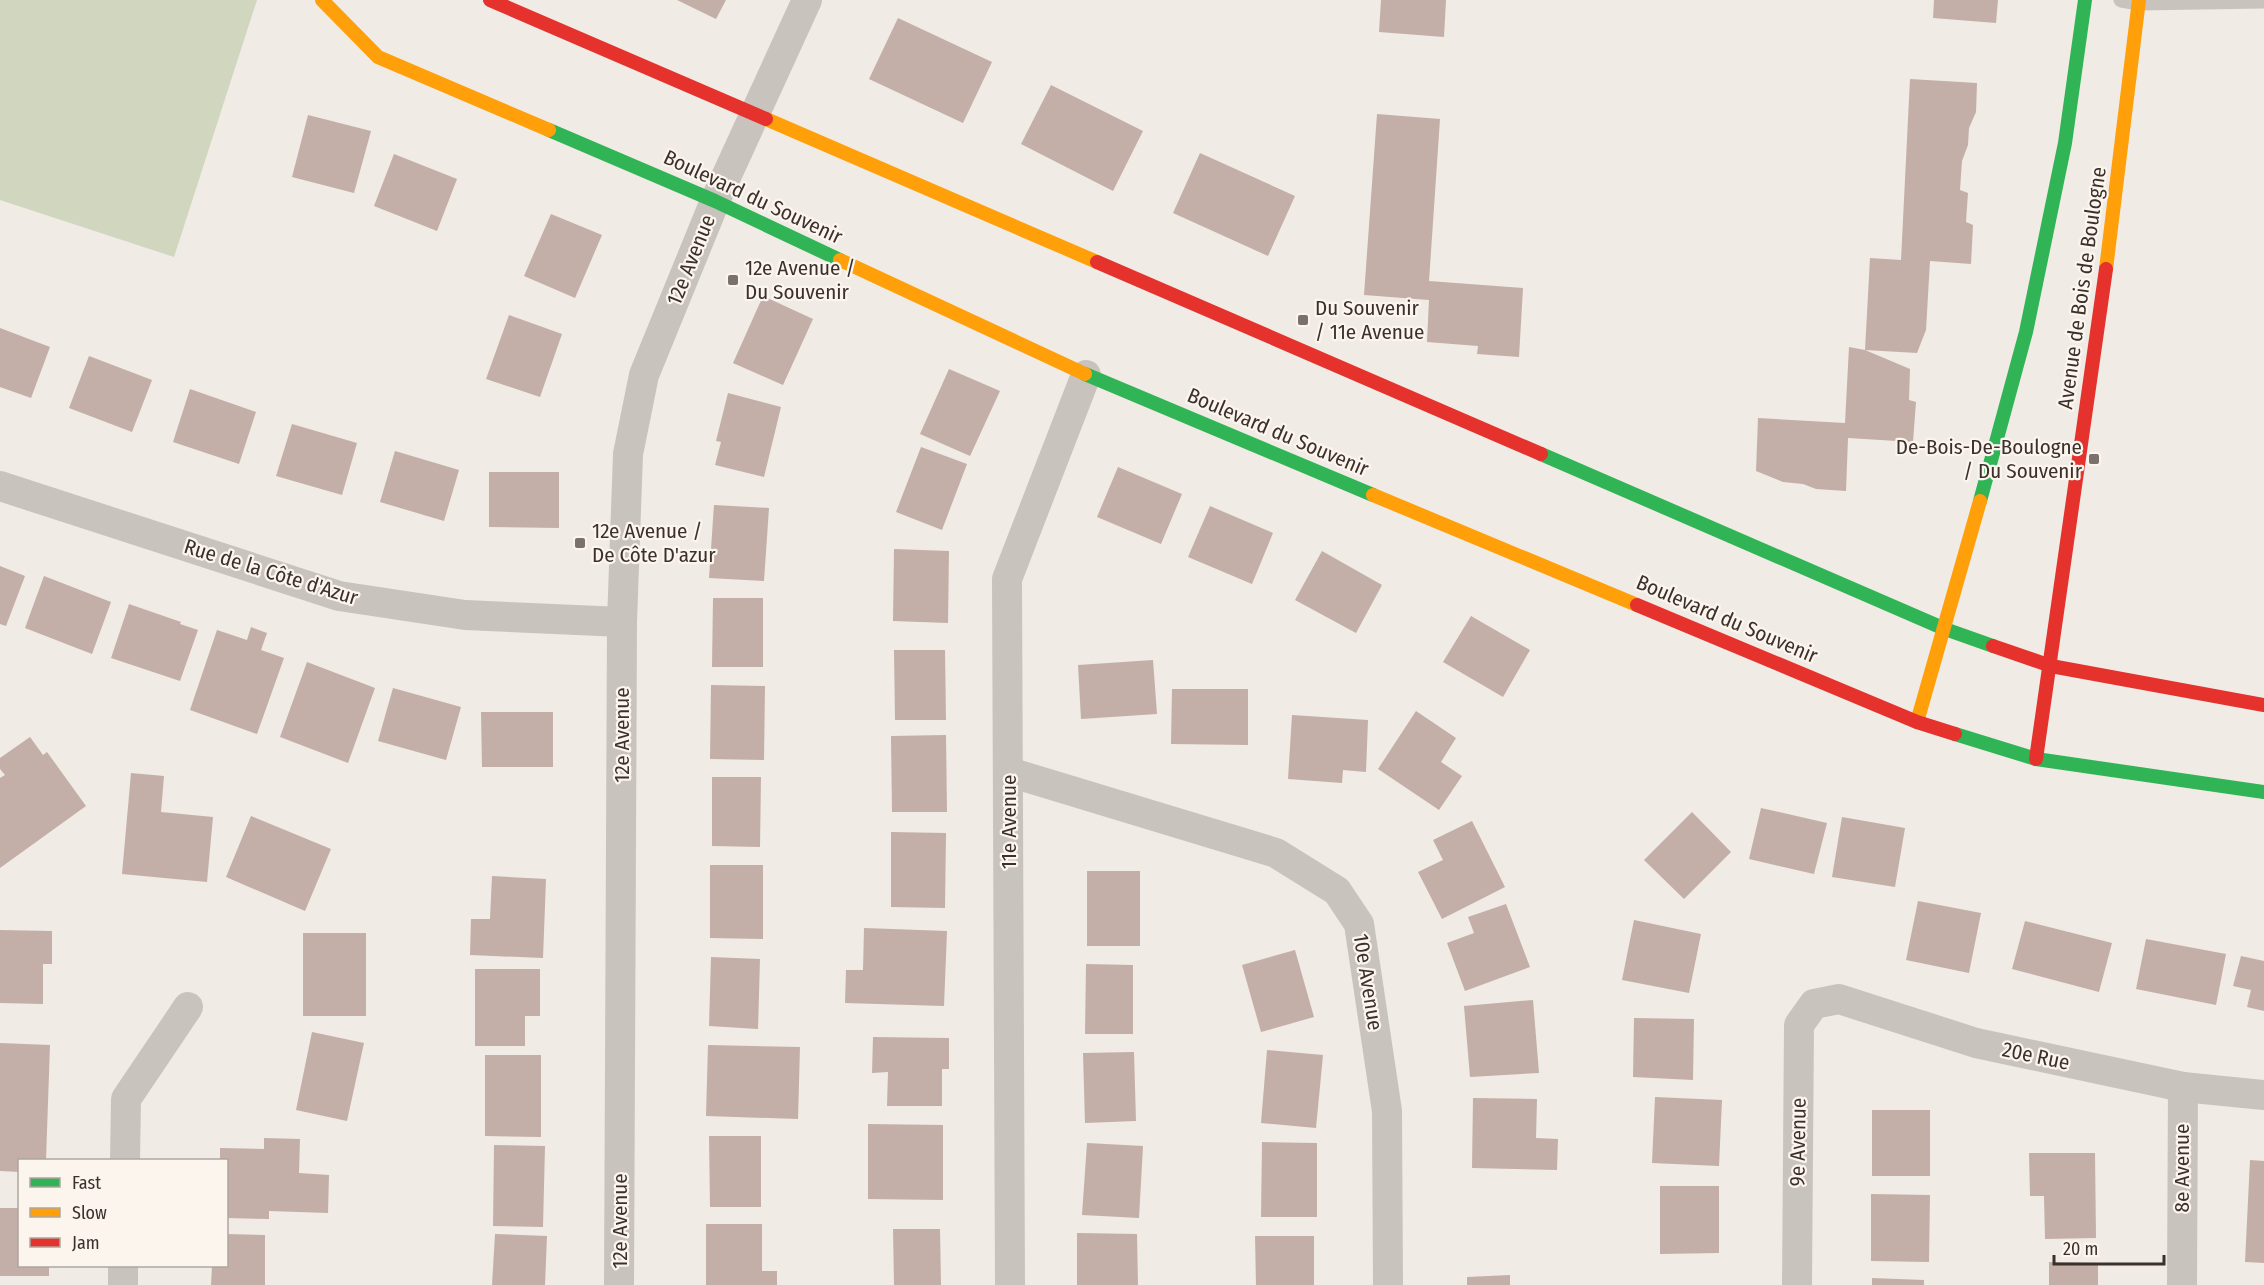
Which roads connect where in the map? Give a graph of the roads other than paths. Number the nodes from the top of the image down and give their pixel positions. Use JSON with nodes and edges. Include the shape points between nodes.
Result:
{"nodes":[{"id":1,"x":322,"y":0,"type":"edge"},
{"id":2,"x":490,"y":0,"type":"edge"},
{"id":3,"x":807,"y":0,"type":"edge"},
{"id":4,"x":2085,"y":0,"type":"edge"},
{"id":5,"x":2121,"y":0,"type":"edge"},
{"id":6,"x":2139,"y":1,"type":"edge"},
{"id":7,"x":2264,"y":1,"type":"edge"},
{"id":8,"x":754,"y":114,"type":"junction"},
{"id":9,"x":715,"y":201,"type":"junction"},
{"id":10,"x":1086,"y":375,"type":"junction"},
{"id":11,"x":0,"y":486,"type":"edge"},
{"id":12,"x":622,"y":622,"type":"junction"},
{"id":13,"x":1945,"y":629,"type":"junction"},
{"id":14,"x":2051,"y":666,"type":"junction"},
{"id":15,"x":2264,"y":705,"type":"edge"},
{"id":16,"x":1917,"y":722,"type":"junction"},
{"id":17,"x":2036,"y":759,"type":"junction"},
{"id":18,"x":1009,"y":772,"type":"junction"},
{"id":19,"x":2264,"y":792,"type":"edge"},
{"id":20,"x":1814,"y":1004,"type":"joint"},
{"id":21,"x":188,"y":1007,"type":"dead end"},
{"id":22,"x":2183,"y":1087,"type":"junction"},
{"id":23,"x":2264,"y":1095,"type":"edge"},
{"id":24,"x":125,"y":1159,"type":"edge"},
{"id":25,"x":123,"y":1267,"type":"edge"},
{"id":26,"x":123,"y":1285,"type":"edge"},
{"id":27,"x":619,"y":1285,"type":"edge"},
{"id":28,"x":1010,"y":1285,"type":"edge"},
{"id":29,"x":1388,"y":1285,"type":"edge"},
{"id":30,"x":1797,"y":1285,"type":"edge"},
{"id":31,"x":2182,"y":1285,"type":"edge"}],
"edges":[{"from":1,"to":9,"type":"street","name":"Boulevard du Souvenir","via":[[378,57]]},
{"from":2,"to":8,"type":"street"},
{"from":3,"to":8,"type":"street","name":"12e Avenue"},
{"from":4,"to":13,"type":"street","name":"Avenue de Bois de Boulogne","via":[[2065,144],[2026,332]]},
{"from":5,"to":6,"type":"lane"},
{"from":6,"to":7,"type":"lane"},
{"from":6,"to":14,"type":"street","name":"Avenue de Bois de Boulogne"},
{"from":8,"to":9,"type":"street","name":"12e Avenue"},
{"from":8,"to":13,"type":"street"},
{"from":9,"to":10,"type":"street","name":"Boulevard du Souvenir"},
{"from":9,"to":12,"type":"street","name":"12e Avenue","via":[[644,375],[628,454]]},
{"from":10,"to":16,"type":"street","name":"Boulevard du Souvenir"},
{"from":10,"to":18,"type":"street","name":"11e Avenue","via":[[1007,579]]},
{"from":11,"to":12,"type":"street","name":"Rue de la Côte d'Azur","via":[[339,596],[465,615]]},
{"from":12,"to":27,"type":"street","name":"12e Avenue"},
{"from":13,"to":14,"type":"street"},
{"from":13,"to":16,"type":"street","name":"Avenue de Bois de Boulogne"},
{"from":14,"to":15,"type":"street"},
{"from":14,"to":17,"type":"street","name":"Avenue de Bois de Boulogne"},
{"from":16,"to":17,"type":"street","name":"Boulevard du Souvenir"},
{"from":17,"to":19,"type":"street","name":"Boulevard du Souvenir"},
{"from":18,"to":28,"type":"street","name":"11e Avenue"},
{"from":18,"to":29,"type":"street","name":"10e Avenue","via":[[1275,853],[1337,891],[1359,924],[1388,1111]]},
{"from":20,"to":22,"type":"street","name":"20e Rue","via":[[1839,999],[1976,1043]]},
{"from":20,"to":30,"type":"street","name":"9e Avenue","via":[[1799,1025]]},
{"from":21,"to":24,"type":"street","via":[[126,1099]]},
{"from":22,"to":23,"type":"street","name":"20e Rue"},
{"from":22,"to":31,"type":"street","name":"8e Avenue"},
{"from":25,"to":26,"type":"street"}]}
